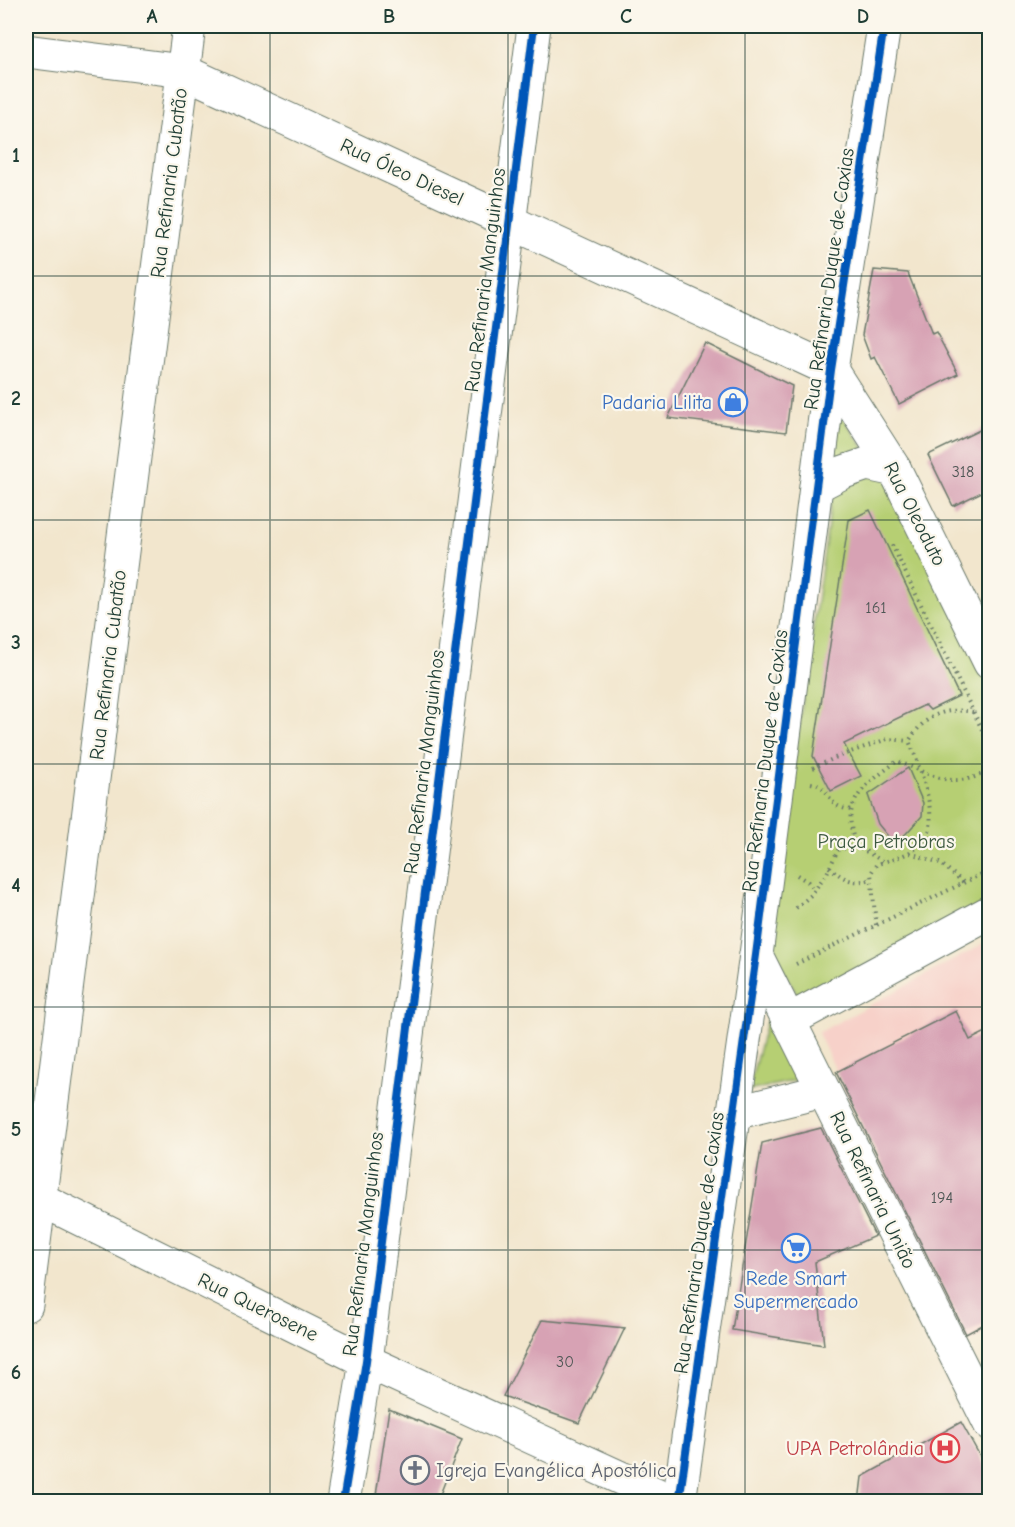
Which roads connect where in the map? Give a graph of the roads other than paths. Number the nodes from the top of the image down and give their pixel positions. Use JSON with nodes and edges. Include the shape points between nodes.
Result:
{"nodes":[{"id":1,"x":189,"y":26,"type":"edge"},
{"id":2,"x":534,"y":26,"type":"edge"},
{"id":3,"x":884,"y":26,"type":"edge"},
{"id":4,"x":26,"y":51,"type":"edge"},
{"id":5,"x":183,"y":71,"type":"junction"},
{"id":6,"x":508,"y":221,"type":"junction"},
{"id":7,"x":831,"y":370,"type":"junction"},
{"id":8,"x":895,"y":470,"type":"junction"},
{"id":9,"x":816,"y":486,"type":"junction"},
{"id":10,"x":990,"y":663,"type":"edge"},
{"id":11,"x":990,"y":912,"type":"edge"},
{"id":12,"x":756,"y":955,"type":"junction"},
{"id":13,"x":788,"y":1020,"type":"junction"},
{"id":14,"x":824,"y":1091,"type":"junction"},
{"id":15,"x":734,"y":1113,"type":"junction"},
{"id":16,"x":40,"y":1199,"type":"junction"},
{"id":17,"x":26,"y":1305,"type":"edge"},
{"id":18,"x":366,"y":1360,"type":"junction"},
{"id":19,"x":990,"y":1424,"type":"edge"},
{"id":20,"x":343,"y":1502,"type":"edge"},
{"id":21,"x":673,"y":1502,"type":"edge"},
{"id":22,"x":679,"y":1502,"type":"edge"}],
"edges":[{"from":1,"to":5,"type":"street","name":"Rua Refinaria Cubatão"},
{"from":2,"to":6,"type":"street","name":"Rua Refinaria Manguinhos"},
{"from":3,"to":7,"type":"street","name":"Rua Refinaria Duque de Caxias"},
{"from":4,"to":5,"type":"street","name":"Rua Óleo Diesel"},
{"from":5,"to":6,"type":"street","name":"Rua Óleo Diesel"},
{"from":5,"to":16,"type":"street","name":"Rua Refinaria Cubatão"},
{"from":6,"to":7,"type":"street","name":"Rua Óleo Diesel"},
{"from":6,"to":18,"type":"street","name":"Rua Refinaria Manguinhos"},
{"from":7,"to":8,"type":"street","name":"Rua Oleoduto"},
{"from":7,"to":9,"type":"street","name":"Rua Refinaria Duque de Caxias"},
{"from":8,"to":9,"type":"street","via":[[867,464]]},
{"from":8,"to":10,"type":"street","name":"Rua Oleoduto"},
{"from":9,"to":12,"type":"street","name":"Rua Refinaria Duque de Caxias"},
{"from":11,"to":13,"type":"street"},
{"from":12,"to":13,"type":"street","name":"Rua Refinaria União"},
{"from":12,"to":15,"type":"street","name":"Rua Refinaria Duque de Caxias"},
{"from":13,"to":14,"type":"street","name":"Rua Refinaria União"},
{"from":14,"to":15,"type":"street"},
{"from":14,"to":19,"type":"street","name":"Rua Refinaria União"},
{"from":15,"to":22,"type":"street","name":"Rua Refinaria Duque de Caxias"},
{"from":16,"to":17,"type":"street","name":"Rua Refinaria Cubatão"},
{"from":16,"to":18,"type":"street","name":"Rua Querosene"},
{"from":18,"to":20,"type":"street","name":"Rua Refinaria Manguinhos"},
{"from":18,"to":21,"type":"street","name":"Rua Querosene"}]}
